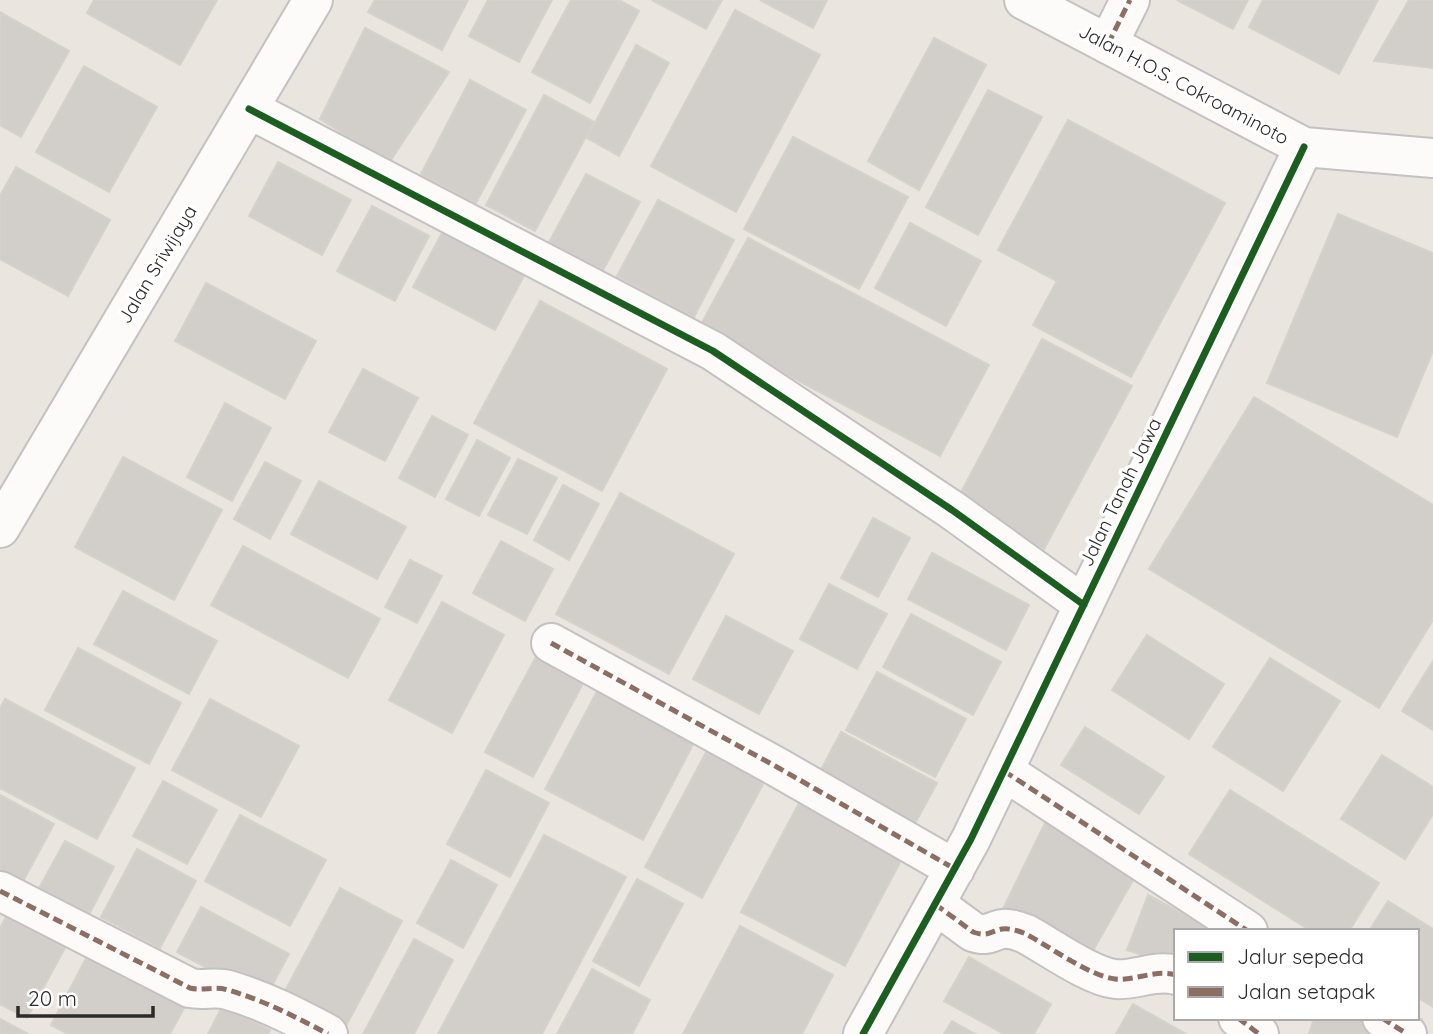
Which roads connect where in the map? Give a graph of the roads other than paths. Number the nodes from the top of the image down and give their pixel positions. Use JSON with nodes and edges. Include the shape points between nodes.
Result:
{"nodes":[{"id":1,"x":313,"y":0,"type":"edge"},
{"id":2,"x":1024,"y":0,"type":"edge"},
{"id":3,"x":1130,"y":0,"type":"edge"},
{"id":4,"x":1108,"y":44,"type":"junction"},
{"id":5,"x":249,"y":109,"type":"junction"},
{"id":6,"x":1304,"y":148,"type":"junction"},
{"id":7,"x":1433,"y":158,"type":"edge"},
{"id":8,"x":0,"y":528,"type":"edge"},
{"id":9,"x":1084,"y":605,"type":"junction"},
{"id":10,"x":551,"y":643,"type":"dead end"},
{"id":11,"x":1004,"y":771,"type":"junction"},
{"id":12,"x":955,"y":869,"type":"junction"},
{"id":13,"x":0,"y":891,"type":"edge"},
{"id":14,"x":934,"y":904,"type":"junction"},
{"id":15,"x":1245,"y":929,"type":"edge"},
{"id":16,"x":1174,"y":975,"type":"edge"},
{"id":17,"x":1241,"y":1020,"type":"edge"},
{"id":18,"x":1385,"y":1020,"type":"edge"},
{"id":19,"x":328,"y":1034,"type":"edge"},
{"id":20,"x":863,"y":1034,"type":"edge"},
{"id":21,"x":1259,"y":1034,"type":"edge"},
{"id":22,"x":1407,"y":1034,"type":"edge"}],
"edges":[{"from":1,"to":5,"type":"street","name":"Jalan Sriwijaya"},
{"from":2,"to":4,"type":"street","name":"Jalan H.O.S. Cokroaminoto"},
{"from":3,"to":4,"type":"street"},
{"from":4,"to":6,"type":"street","name":"Jalan H.O.S. Cokroaminoto"},
{"from":5,"to":8,"type":"street","name":"Jalan Sriwijaya"},
{"from":5,"to":9,"type":"street","via":[[713,351],[952,510]]},
{"from":6,"to":7,"type":"street","name":"Jalan H.O.S. Cokroaminoto"},
{"from":6,"to":9,"type":"street","name":"Jalan Tanah Jawa"},
{"from":9,"to":11,"type":"street","name":"Jalan Tanah Jawa"},
{"from":10,"to":12,"type":"street"},
{"from":11,"to":12,"type":"street","name":"Jalan Tanah Jawa"},
{"from":11,"to":15,"type":"street"},
{"from":12,"to":14,"type":"street","name":"Jalan Tanah Jawa"},
{"from":13,"to":19,"type":"street","via":[[190,988],[226,989],[281,1009]]},
{"from":14,"to":16,"type":"street","via":[[972,932],[1016,930],[1101,976]]},
{"from":14,"to":20,"type":"street","name":"Jalan Tanah Jawa"},
{"from":17,"to":21,"type":"street"},
{"from":18,"to":22,"type":"street"}]}
